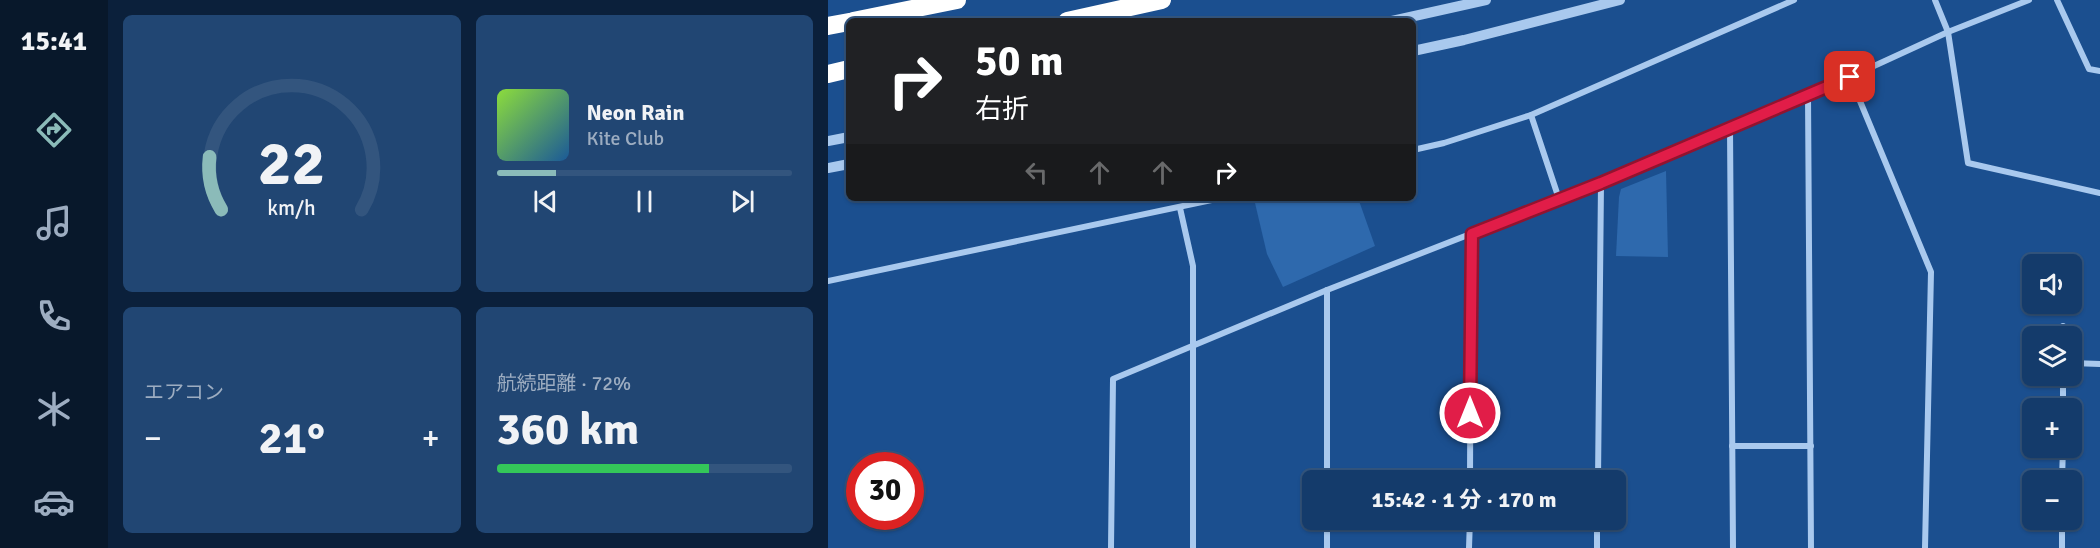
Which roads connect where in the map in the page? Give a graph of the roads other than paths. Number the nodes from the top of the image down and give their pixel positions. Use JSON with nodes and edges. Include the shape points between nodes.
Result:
{"nodes":[{"id":1,"x":957,"y":0,"type":"edge"},
{"id":2,"x":1162,"y":0,"type":"edge"},
{"id":3,"x":1486,"y":0,"type":"edge"},
{"id":4,"x":1620,"y":0,"type":"edge"},
{"id":5,"x":1794,"y":0,"type":"edge"},
{"id":6,"x":1935,"y":0,"type":"edge"},
{"id":7,"x":2029,"y":0,"type":"edge"},
{"id":8,"x":2057,"y":0,"type":"edge"},
{"id":9,"x":866,"y":18,"type":"edge"},
{"id":10,"x":1081,"y":18,"type":"edge"},
{"id":11,"x":1405,"y":18,"type":"edge"},
{"id":12,"x":846,"y":22,"type":"edge"},
{"id":13,"x":828,"y":26,"type":"edge"},
{"id":14,"x":1948,"y":32,"type":"junction"},
{"id":15,"x":1416,"y":50,"type":"edge"},
{"id":16,"x":846,"y":70,"type":"edge"},
{"id":17,"x":2100,"y":71,"type":"edge"},
{"id":18,"x":828,"y":74,"type":"edge"},
{"id":19,"x":1850,"y":77,"type":"junction"},
{"id":20,"x":1808,"y":95,"type":"junction"},
{"id":21,"x":1531,"y":115,"type":"junction"},
{"id":22,"x":1730,"y":128,"type":"junction"},
{"id":23,"x":846,"y":138,"type":"edge"},
{"id":24,"x":828,"y":141,"type":"edge"},
{"id":25,"x":1416,"y":149,"type":"edge"},
{"id":26,"x":846,"y":165,"type":"edge"},
{"id":27,"x":828,"y":168,"type":"edge"},
{"id":28,"x":1601,"y":183,"type":"junction"},
{"id":29,"x":2100,"y":193,"type":"edge"},
{"id":30,"x":1559,"y":199,"type":"junction"},
{"id":31,"x":1209,"y":201,"type":"edge"},
{"id":32,"x":1180,"y":208,"type":"junction"},
{"id":33,"x":1472,"y":234,"type":"junction"},
{"id":34,"x":828,"y":281,"type":"edge"},
{"id":35,"x":1327,"y":290,"type":"junction"},
{"id":36,"x":1194,"y":345,"type":"junction"},
{"id":37,"x":2082,"y":363,"type":"edge"},
{"id":38,"x":2100,"y":364,"type":"edge"},
{"id":39,"x":1811,"y":446,"type":"junction"},
{"id":40,"x":1732,"y":447,"type":"junction"},
{"id":41,"x":1327,"y":470,"type":"edge"},
{"id":42,"x":1470,"y":470,"type":"edge"},
{"id":43,"x":1598,"y":470,"type":"edge"},
{"id":44,"x":1327,"y":530,"type":"edge"},
{"id":45,"x":1470,"y":530,"type":"edge"},
{"id":46,"x":1597,"y":530,"type":"edge"},
{"id":47,"x":2062,"y":530,"type":"edge"},
{"id":48,"x":1111,"y":548,"type":"edge"},
{"id":49,"x":1193,"y":548,"type":"edge"},
{"id":50,"x":1327,"y":548,"type":"edge"},
{"id":51,"x":1470,"y":548,"type":"edge"},
{"id":52,"x":1597,"y":548,"type":"edge"},
{"id":53,"x":1733,"y":548,"type":"edge"},
{"id":54,"x":1811,"y":548,"type":"edge"},
{"id":55,"x":1925,"y":548,"type":"edge"},
{"id":56,"x":2062,"y":548,"type":"edge"}],
"edges":[{"from":1,"to":9,"type":"highway"},
{"from":2,"to":10,"type":"highway"},
{"from":3,"to":11,"type":"street"},
{"from":4,"to":15,"type":"street"},
{"from":5,"to":21,"type":"street"},
{"from":6,"to":14,"type":"street"},
{"from":7,"to":14,"type":"street"},
{"from":8,"to":17,"type":"street","via":[[2089,69]]},
{"from":12,"to":13,"type":"highway"},
{"from":14,"to":19,"type":"street"},
{"from":14,"to":29,"type":"street","via":[[1968,163]]},
{"from":16,"to":18,"type":"highway"},
{"from":19,"to":20,"type":"street"},
{"from":19,"to":55,"type":"street","via":[[1931,272]]},
{"from":20,"to":22,"type":"street"},
{"from":20,"to":39,"type":"street"},
{"from":21,"to":25,"type":"street"},
{"from":21,"to":30,"type":"street"},
{"from":22,"to":28,"type":"street"},
{"from":22,"to":40,"type":"street"},
{"from":23,"to":24,"type":"street"},
{"from":26,"to":27,"type":"street"},
{"from":28,"to":30,"type":"street"},
{"from":28,"to":43,"type":"street"},
{"from":30,"to":33,"type":"street"},
{"from":31,"to":32,"type":"street"},
{"from":32,"to":34,"type":"street"},
{"from":32,"to":36,"type":"street","via":[[1193,266]]},
{"from":33,"to":35,"type":"street"},
{"from":33,"to":42,"type":"street"},
{"from":35,"to":36,"type":"street"},
{"from":35,"to":41,"type":"street"},
{"from":36,"to":48,"type":"street","via":[[1113,378]]},
{"from":36,"to":49,"type":"street"},
{"from":37,"to":38,"type":"street"},
{"from":39,"to":40,"type":"street"},
{"from":39,"to":54,"type":"street"},
{"from":40,"to":53,"type":"street"},
{"from":44,"to":50,"type":"street"},
{"from":45,"to":51,"type":"street"},
{"from":46,"to":52,"type":"street"},
{"from":47,"to":56,"type":"street"}]}
